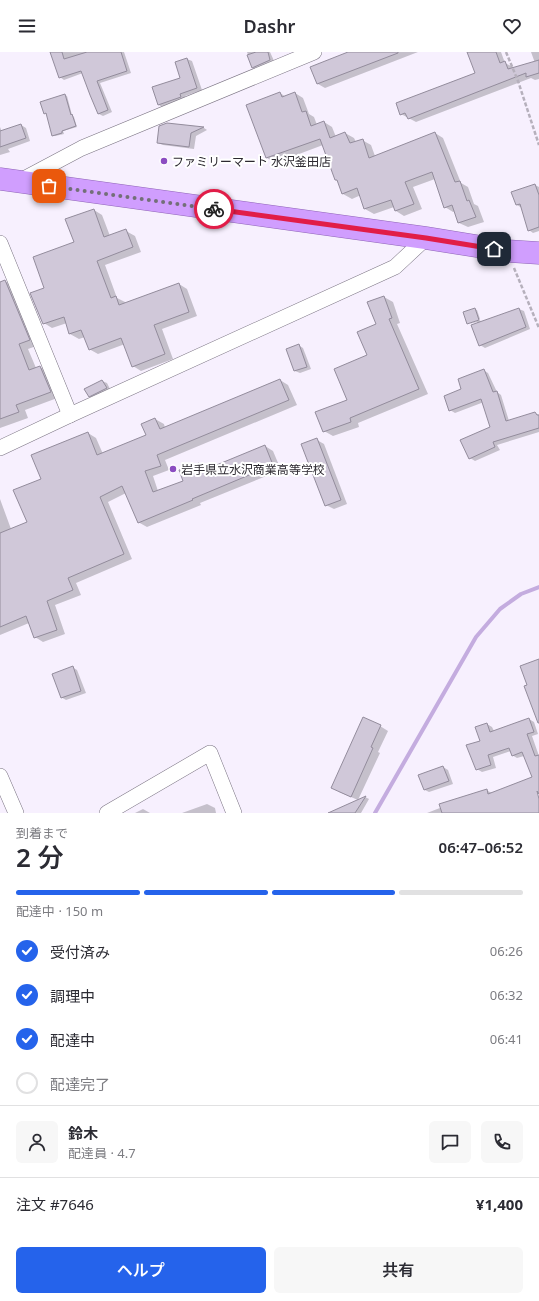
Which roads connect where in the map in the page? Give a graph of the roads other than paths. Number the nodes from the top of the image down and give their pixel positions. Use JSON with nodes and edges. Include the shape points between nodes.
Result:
{"nodes":[{"id":1,"x":314,"y":52,"type":"edge"},
{"id":2,"x":9,"y":180,"type":"edge"},
{"id":3,"x":426,"y":238,"type":"junction"},
{"id":4,"x":0,"y":243,"type":"edge"},
{"id":5,"x":539,"y":253,"type":"edge"},
{"id":6,"x":70,"y":415,"type":"junction"},
{"id":7,"x":0,"y":448,"type":"edge"},
{"id":8,"x":0,"y":776,"type":"edge"},
{"id":9,"x":16,"y":813,"type":"edge"},
{"id":10,"x":107,"y":813,"type":"edge"},
{"id":11,"x":234,"y":813,"type":"edge"}],
"edges":[{"from":1,"to":2,"type":"street"},
{"from":2,"to":3,"type":"highway"},
{"from":3,"to":5,"type":"highway","via":[[507,251]]},
{"from":3,"to":6,"type":"street","via":[[395,267]]},
{"from":4,"to":6,"type":"street"},
{"from":6,"to":7,"type":"street"},
{"from":8,"to":9,"type":"street"},
{"from":10,"to":11,"type":"street","via":[[210,753]]}]}
